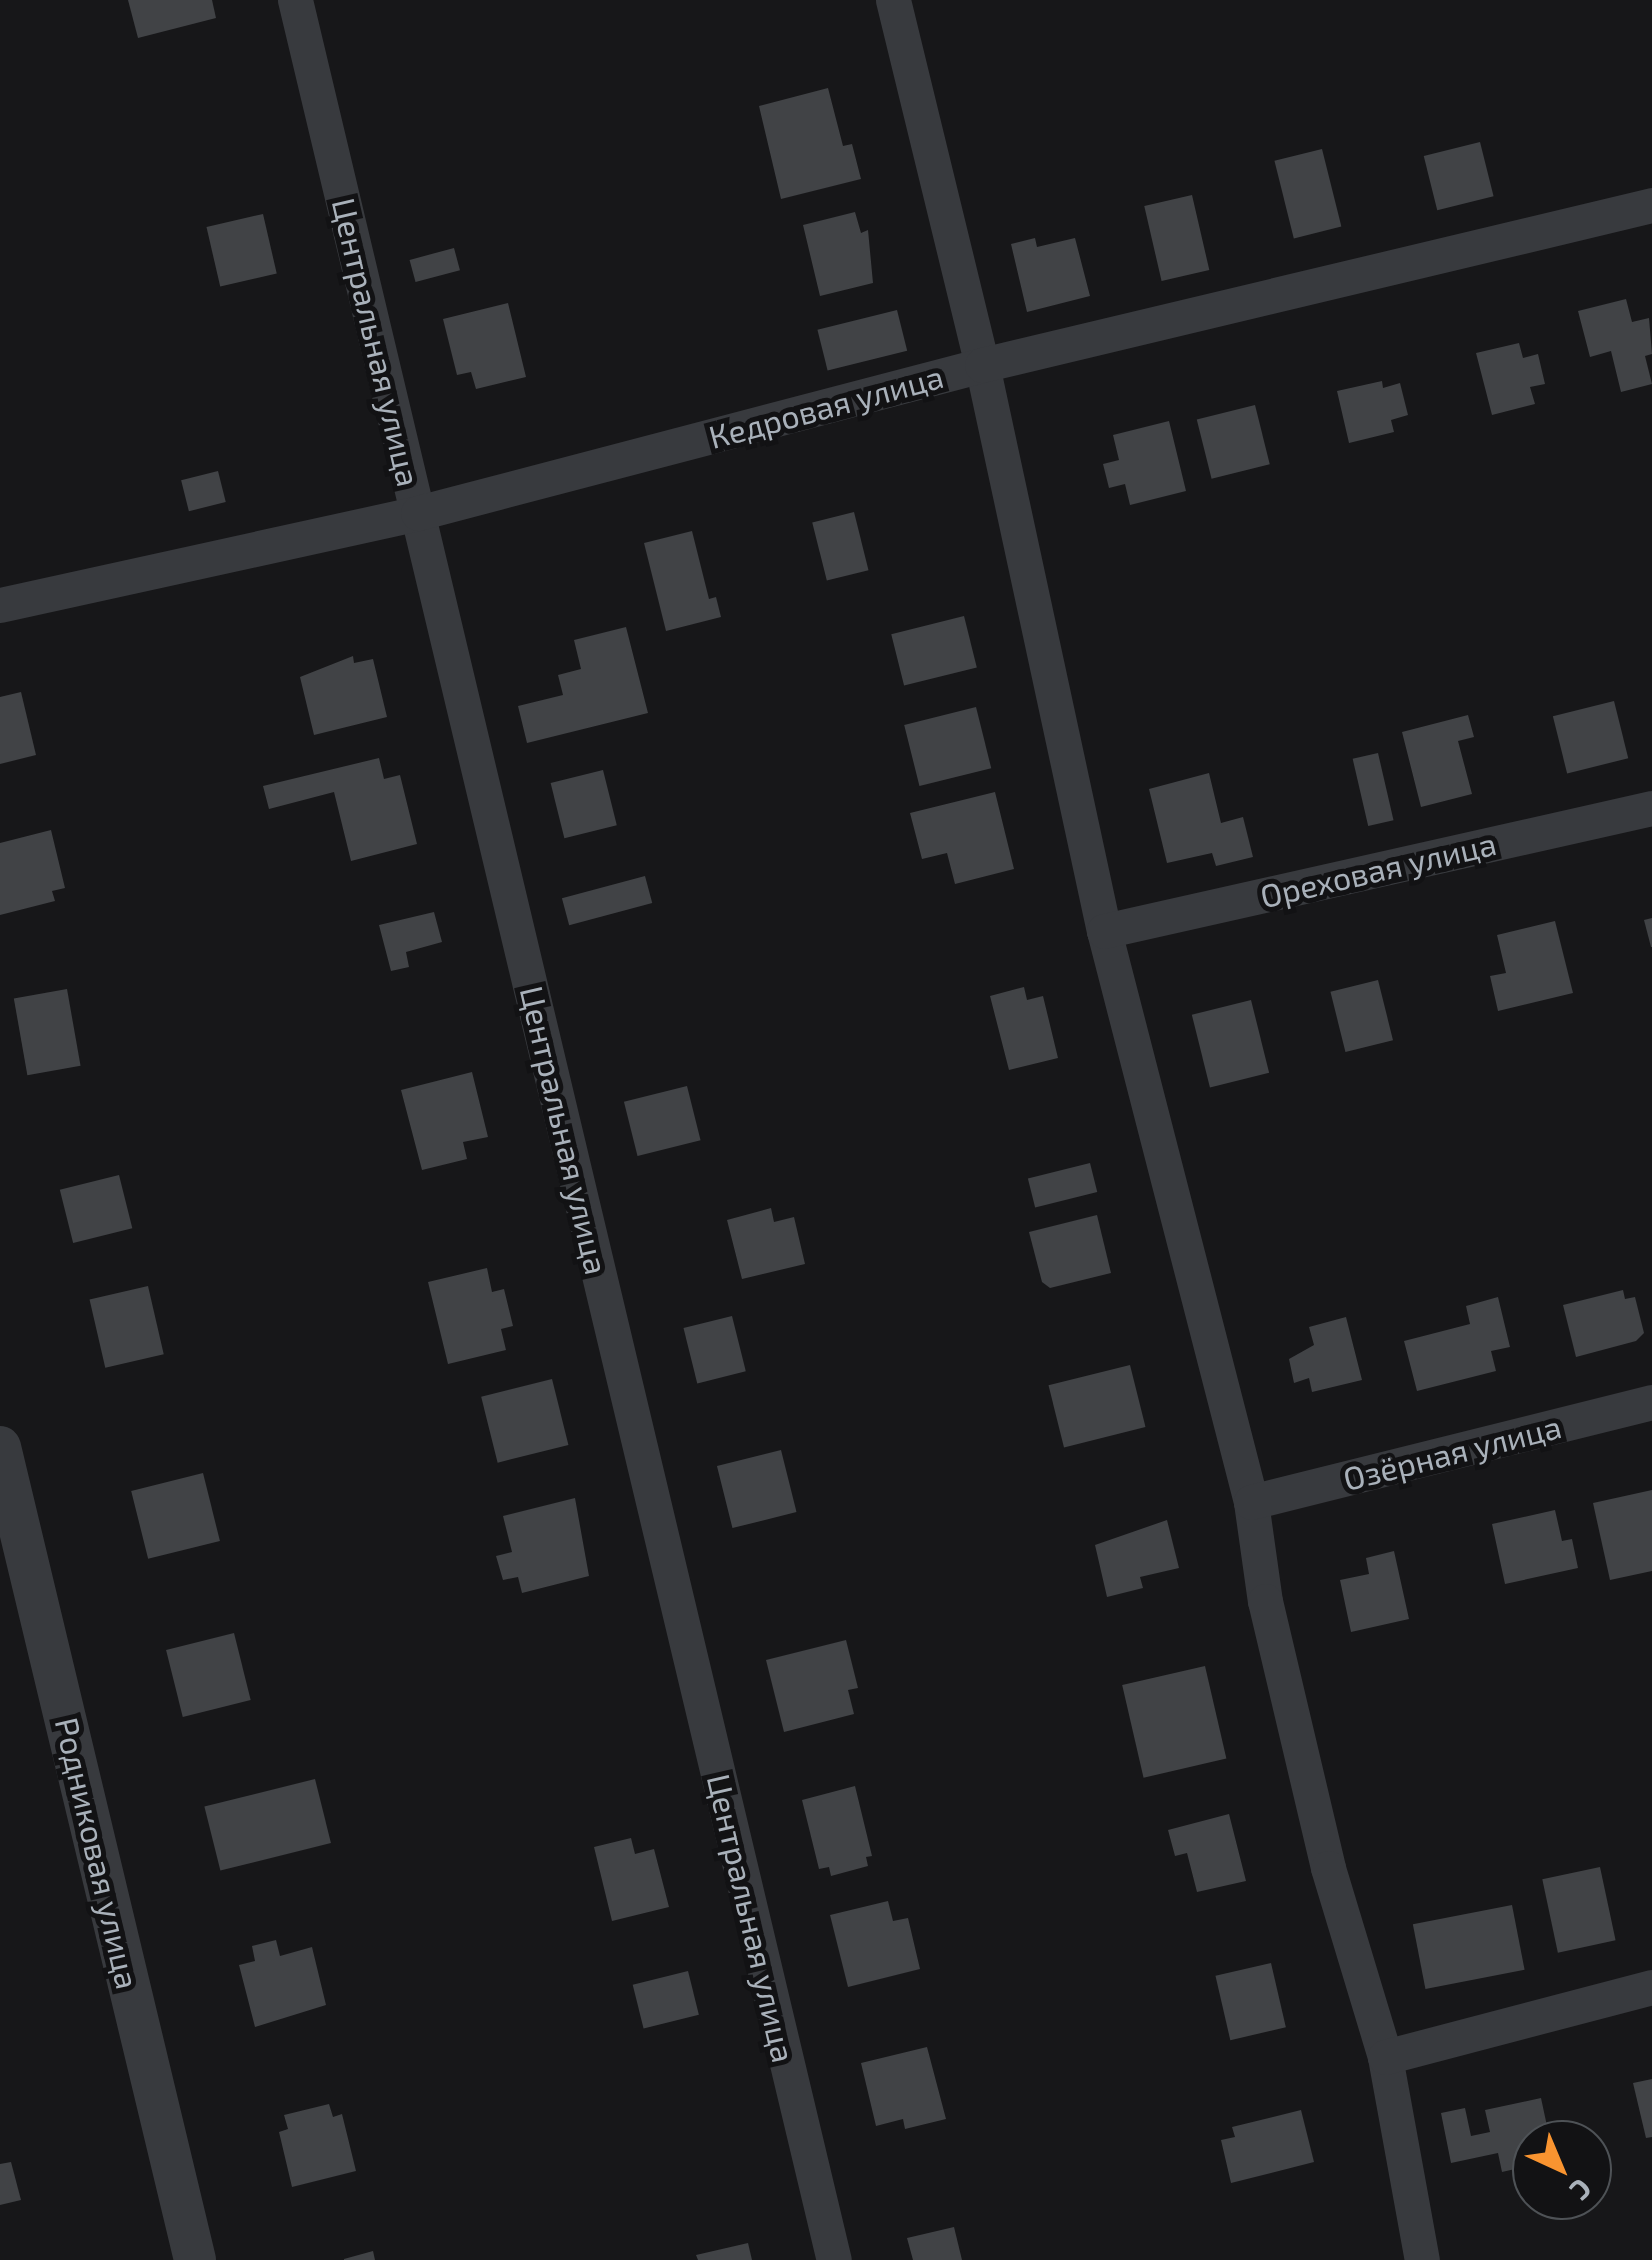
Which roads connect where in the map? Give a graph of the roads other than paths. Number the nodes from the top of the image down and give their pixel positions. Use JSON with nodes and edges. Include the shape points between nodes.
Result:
{"nodes":[{"id":1,"x":295,"y":0,"type":"edge"},
{"id":2,"x":893,"y":0,"type":"edge"},
{"id":3,"x":1652,"y":205,"type":"edge"},
{"id":4,"x":982,"y":364,"type":"junction"},
{"id":5,"x":418,"y":513,"type":"junction"},
{"id":6,"x":0,"y":605,"type":"edge"},
{"id":7,"x":1652,"y":808,"type":"edge"},
{"id":8,"x":1104,"y":931,"type":"junction"},
{"id":9,"x":1652,"y":1402,"type":"edge"},
{"id":10,"x":0,"y":1447,"type":"edge"},
{"id":11,"x":1251,"y":1502,"type":"junction"},
{"id":12,"x":1652,"y":1987,"type":"edge"},
{"id":13,"x":1384,"y":2057,"type":"junction"},
{"id":14,"x":195,"y":2260,"type":"edge"},
{"id":15,"x":834,"y":2260,"type":"edge"},
{"id":16,"x":1422,"y":2260,"type":"edge"}],
"edges":[{"from":1,"to":5,"type":"street","name":"Центральная улица"},
{"from":2,"to":4,"type":"street"},
{"from":3,"to":4,"type":"street","name":"Кедровая улица"},
{"from":4,"to":5,"type":"street","name":"Кедровая улица"},
{"from":4,"to":8,"type":"street"},
{"from":5,"to":6,"type":"street","name":"Кедровая улица"},
{"from":5,"to":15,"type":"street","name":"Центральная улица"},
{"from":7,"to":8,"type":"street","name":"Ореховая улица"},
{"from":8,"to":11,"type":"street"},
{"from":9,"to":11,"type":"street","name":"Озёрная улица"},
{"from":10,"to":14,"type":"street","name":"Родниковая улица"},
{"from":11,"to":13,"type":"street","via":[[1265,1601],[1328,1868]]},
{"from":12,"to":13,"type":"street"},
{"from":13,"to":16,"type":"street"}]}
